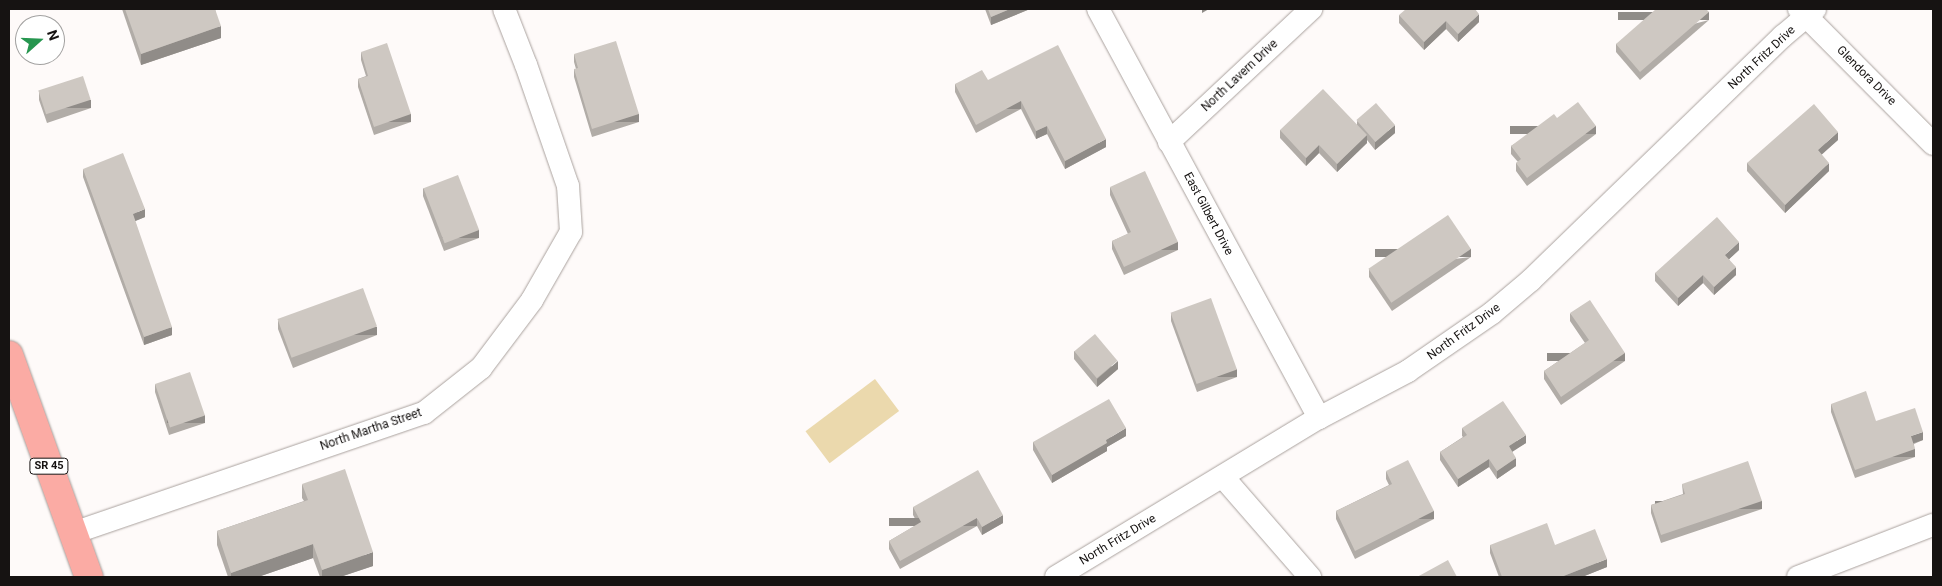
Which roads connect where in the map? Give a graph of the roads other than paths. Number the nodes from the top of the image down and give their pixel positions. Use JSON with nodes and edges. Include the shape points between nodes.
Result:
{"nodes":[{"id":1,"x":504,"y":9,"type":"edge"},
{"id":2,"x":1098,"y":9,"type":"edge"},
{"id":3,"x":1311,"y":9,"type":"edge"},
{"id":4,"x":1807,"y":11,"type":"edge"},
{"id":5,"x":1169,"y":142,"type":"junction"},
{"id":6,"x":1933,"y":144,"type":"edge"},
{"id":7,"x":9,"y":355,"type":"edge"},
{"id":8,"x":1319,"y":418,"type":"junction"},
{"id":9,"x":1223,"y":477,"type":"junction"},
{"id":10,"x":1933,"y":525,"type":"edge"},
{"id":11,"x":73,"y":533,"type":"junction"},
{"id":12,"x":89,"y":577,"type":"edge"},
{"id":13,"x":1056,"y":577,"type":"edge"},
{"id":14,"x":1310,"y":577,"type":"edge"},
{"id":15,"x":1798,"y":577,"type":"edge"}],
"edges":[{"from":1,"to":11,"type":"street","name":"North Martha Street","via":[[568,186],[571,232],[532,300],[481,368],[424,413]]},
{"from":2,"to":5,"type":"street","name":"East Gilbert Drive"},
{"from":3,"to":5,"type":"street","name":"North Lavern Drive"},
{"from":4,"to":6,"type":"street","name":"Glendora Drive"},
{"from":4,"to":8,"type":"street","name":"North Fritz Drive","via":[[1531,280],[1492,313],[1408,371]]},
{"from":5,"to":8,"type":"street","name":"East Gilbert Drive"},
{"from":7,"to":11,"type":"highway","number":"SR 45"},
{"from":8,"to":9,"type":"street","name":"North Fritz Drive"},
{"from":9,"to":13,"type":"street","name":"North Fritz Drive"},
{"from":9,"to":14,"type":"street"},
{"from":10,"to":15,"type":"street"},
{"from":11,"to":12,"type":"highway","number":"SR 45"}]}
